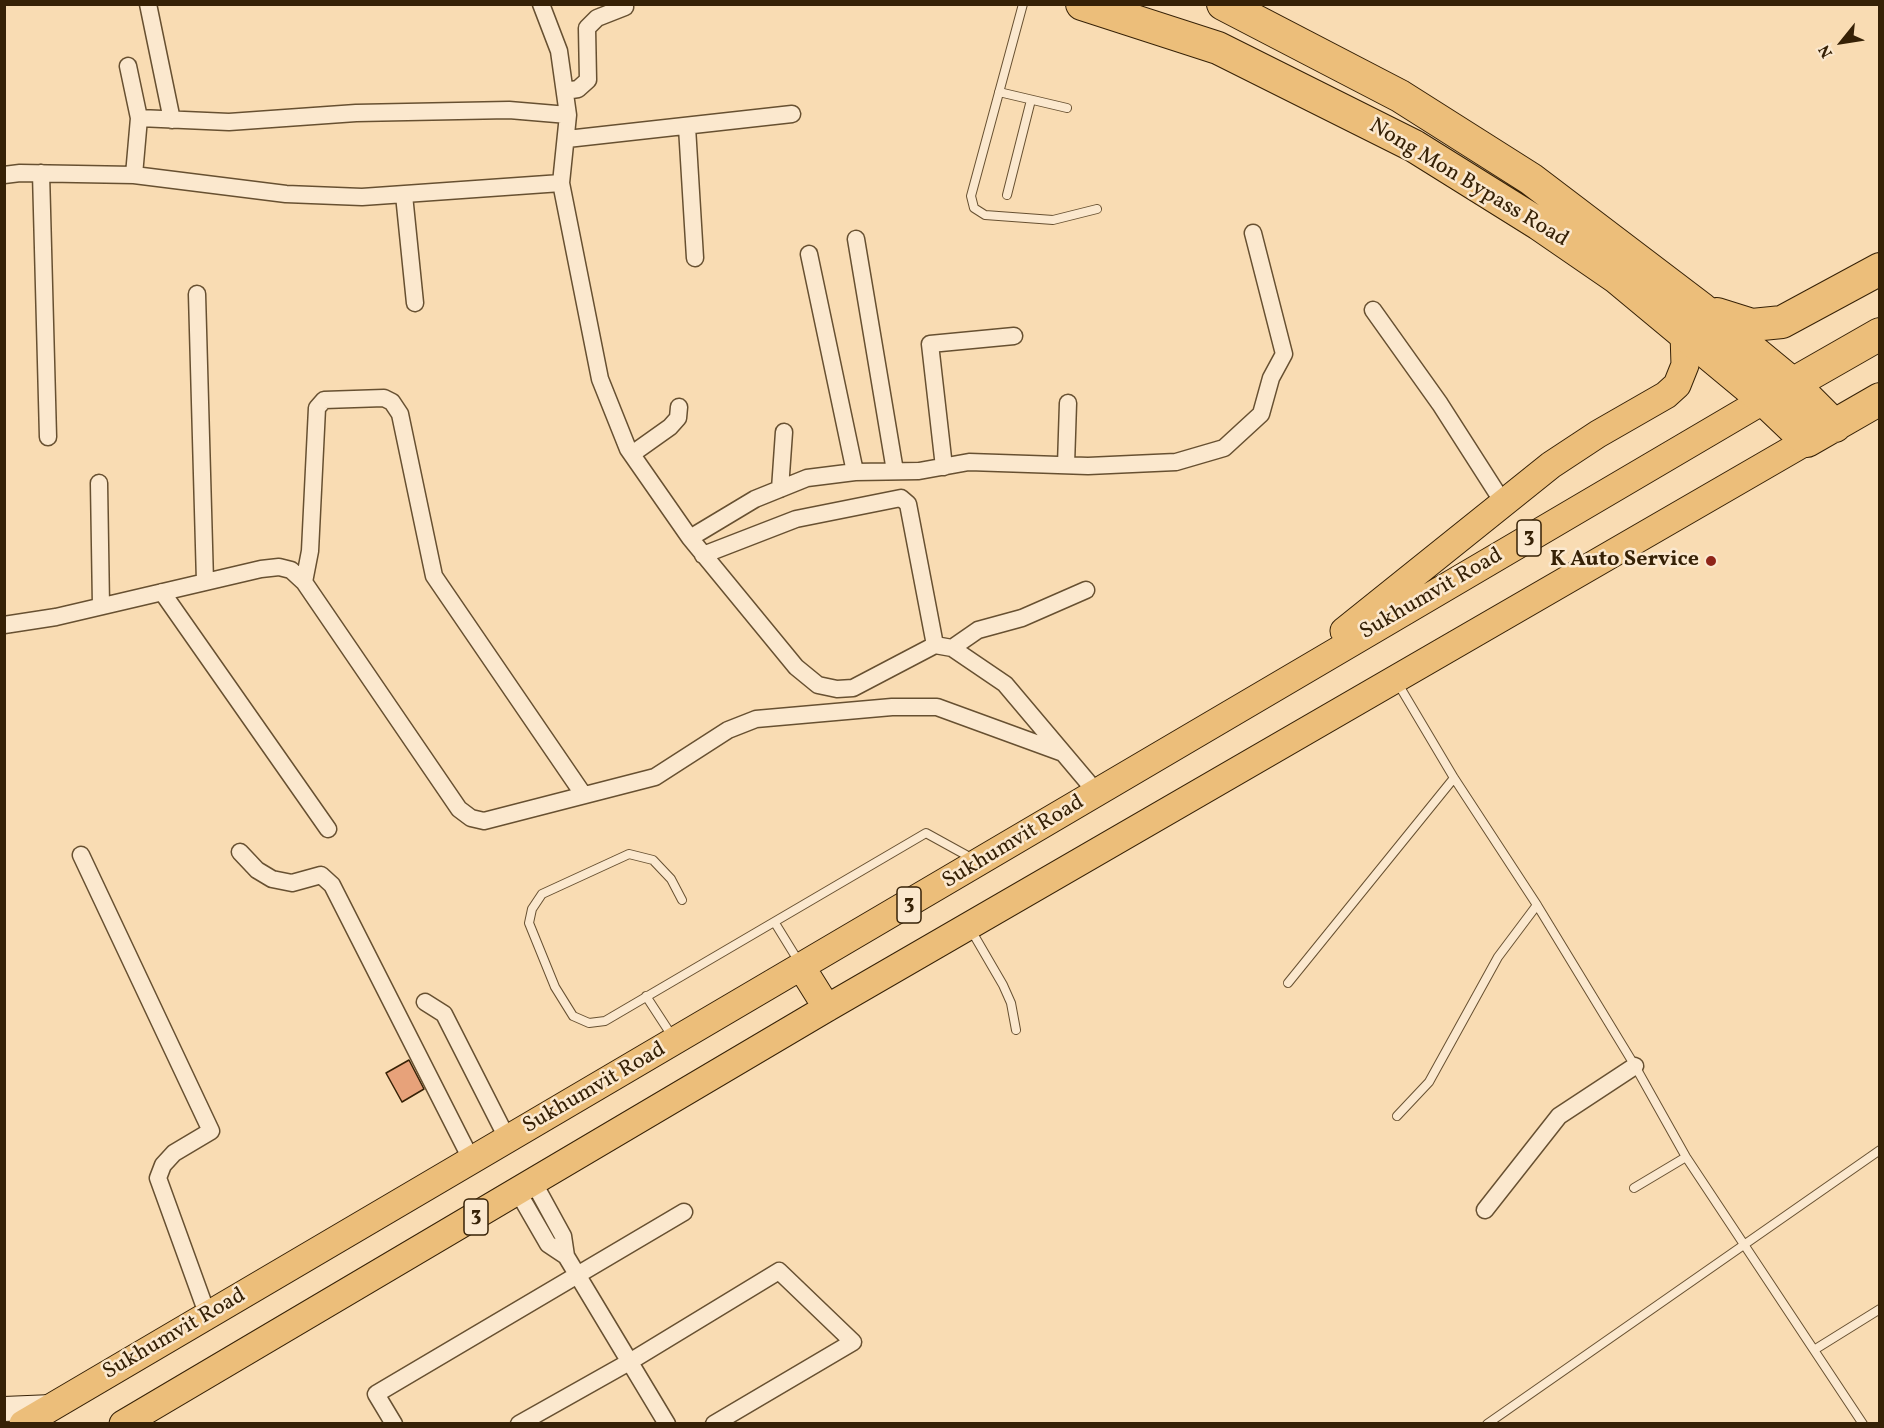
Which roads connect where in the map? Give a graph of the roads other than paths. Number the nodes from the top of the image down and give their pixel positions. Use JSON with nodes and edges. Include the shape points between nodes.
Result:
{"nodes":[{"id":1,"x":148,"y":4,"type":"edge"},
{"id":2,"x":540,"y":4,"type":"edge"},
{"id":3,"x":1023,"y":4,"type":"edge"},
{"id":4,"x":1082,"y":4,"type":"edge"},
{"id":5,"x":1222,"y":4,"type":"edge"},
{"id":6,"x":625,"y":7,"type":"dead end"},
{"id":7,"x":128,"y":66,"type":"dead end"},
{"id":8,"x":564,"y":91,"type":"junction"},
{"id":9,"x":999,"y":92,"type":"junction"},
{"id":10,"x":1031,"y":100,"type":"junction"},
{"id":11,"x":1067,"y":108,"type":"dead end"},
{"id":12,"x":792,"y":114,"type":"dead end"},
{"id":13,"x":568,"y":115,"type":"junction"},
{"id":14,"x":139,"y":118,"type":"junction"},
{"id":15,"x":172,"y":120,"type":"junction"},
{"id":16,"x":687,"y":127,"type":"junction"},
{"id":17,"x":567,"y":139,"type":"junction"},
{"id":18,"x":41,"y":173,"type":"junction"},
{"id":19,"x":4,"y":175,"type":"edge"},
{"id":20,"x":134,"y":175,"type":"junction"},
{"id":21,"x":561,"y":183,"type":"junction"},
{"id":22,"x":405,"y":195,"type":"junction"},
{"id":23,"x":1007,"y":195,"type":"dead end"},
{"id":24,"x":1097,"y":209,"type":"dead end"},
{"id":25,"x":1253,"y":233,"type":"dead end"},
{"id":26,"x":856,"y":239,"type":"dead end"},
{"id":27,"x":808,"y":254,"type":"dead end"},
{"id":28,"x":695,"y":258,"type":"dead end"},
{"id":29,"x":1880,"y":269,"type":"edge"},
{"id":30,"x":197,"y":294,"type":"dead end"},
{"id":31,"x":415,"y":303,"type":"dead end"},
{"id":32,"x":1373,"y":310,"type":"dead end"},
{"id":33,"x":1693,"y":321,"type":"junction"},
{"id":34,"x":1880,"y":334,"type":"edge"},
{"id":35,"x":1014,"y":336,"type":"dead end"},
{"id":36,"x":1793,"y":384,"type":"junction"},
{"id":37,"x":1880,"y":399,"type":"edge"},
{"id":38,"x":1764,"y":400,"type":"junction"},
{"id":39,"x":1068,"y":403,"type":"dead end"},
{"id":40,"x":680,"y":407,"type":"dead end"},
{"id":41,"x":1835,"y":426,"type":"junction"},
{"id":42,"x":784,"y":432,"type":"dead end"},
{"id":43,"x":48,"y":437,"type":"dead end"},
{"id":44,"x":1807,"y":441,"type":"junction"},
{"id":45,"x":632,"y":454,"type":"junction"},
{"id":46,"x":1066,"y":465,"type":"junction"},
{"id":47,"x":944,"y":466,"type":"junction"},
{"id":48,"x":895,"y":471,"type":"junction"},
{"id":49,"x":855,"y":472,"type":"junction"},
{"id":50,"x":99,"y":483,"type":"dead end"},
{"id":51,"x":780,"y":489,"type":"junction"},
{"id":52,"x":1504,"y":504,"type":"junction"},
{"id":53,"x":690,"y":538,"type":"junction"},
{"id":54,"x":703,"y":555,"type":"junction"},
{"id":55,"x":205,"y":582,"type":"junction"},
{"id":56,"x":304,"y":582,"type":"junction"},
{"id":57,"x":1086,"y":590,"type":"dead end"},
{"id":58,"x":162,"y":592,"type":"junction"},
{"id":59,"x":101,"y":606,"type":"junction"},
{"id":60,"x":4,"y":625,"type":"edge"},
{"id":61,"x":935,"y":645,"type":"junction"},
{"id":62,"x":952,"y":648,"type":"junction"},
{"id":63,"x":1294,"y":675,"type":"junction"},
{"id":64,"x":1395,"y":679,"type":"junction"},
{"id":65,"x":1063,"y":753,"type":"junction"},
{"id":66,"x":1454,"y":778,"type":"junction"},
{"id":67,"x":1097,"y":793,"type":"junction"},
{"id":68,"x":583,"y":794,"type":"junction"},
{"id":69,"x":328,"y":829,"type":"dead end"},
{"id":70,"x":240,"y":852,"type":"dead end"},
{"id":71,"x":81,"y":855,"type":"dead end"},
{"id":72,"x":980,"y":863,"type":"junction"},
{"id":73,"x":682,"y":900,"type":"dead end"},
{"id":74,"x":1537,"y":905,"type":"junction"},
{"id":75,"x":775,"y":923,"type":"junction"},
{"id":76,"x":969,"y":926,"type":"junction"},
{"id":77,"x":802,"y":968,"type":"junction"},
{"id":78,"x":1288,"y":983,"type":"dead end"},
{"id":79,"x":646,"y":996,"type":"junction"},
{"id":80,"x":425,"y":1002,"type":"dead end"},
{"id":81,"x":826,"y":1008,"type":"junction"},
{"id":82,"x":1016,"y":1030,"type":"dead end"},
{"id":83,"x":676,"y":1041,"type":"junction"},
{"id":84,"x":1635,"y":1066,"type":"junction"},
{"id":85,"x":1397,"y":1116,"type":"dead end"},
{"id":86,"x":508,"y":1140,"type":"junction"},
{"id":87,"x":1880,"y":1150,"type":"edge"},
{"id":88,"x":1686,"y":1157,"type":"junction"},
{"id":89,"x":472,"y":1161,"type":"junction"},
{"id":90,"x":526,"y":1187,"type":"junction"},
{"id":91,"x":1634,"y":1188,"type":"dead end"},
{"id":92,"x":1485,"y":1209,"type":"dead end"},
{"id":93,"x":684,"y":1212,"type":"dead end"},
{"id":94,"x":1745,"y":1246,"type":"junction"},
{"id":95,"x":578,"y":1275,"type":"junction"},
{"id":96,"x":1880,"y":1309,"type":"edge"},
{"id":97,"x":208,"y":1316,"type":"junction"},
{"id":98,"x":1814,"y":1350,"type":"junction"},
{"id":99,"x":631,"y":1361,"type":"junction"},
{"id":100,"x":51,"y":1407,"type":"junction"},
{"id":101,"x":4,"y":1409,"type":"edge"},
{"id":102,"x":23,"y":1424,"type":"edge"},
{"id":103,"x":123,"y":1424,"type":"edge"},
{"id":104,"x":394,"y":1424,"type":"edge"},
{"id":105,"x":519,"y":1424,"type":"edge"},
{"id":106,"x":667,"y":1424,"type":"edge"},
{"id":107,"x":714,"y":1424,"type":"edge"},
{"id":108,"x":1487,"y":1424,"type":"edge"},
{"id":109,"x":1863,"y":1424,"type":"edge"}],
"edges":[{"from":1,"to":15,"type":"street"},
{"from":2,"to":8,"type":"street","via":[[559,51]]},
{"from":3,"to":9,"type":"lane"},
{"from":4,"to":33,"type":"highway","name":"Nong Mon Bypass Road","via":[[1218,48],[1414,146]]},
{"from":5,"to":33,"type":"highway","name":"Nong Mon Bypass Road","via":[[1400,96],[1521,173],[1644,262]]},
{"from":6,"to":8,"type":"street","via":[[597,18],[587,28],[588,80],[578,89]]},
{"from":7,"to":14,"type":"street"},
{"from":8,"to":13,"type":"street"},
{"from":9,"to":10,"type":"lane"},
{"from":9,"to":24,"type":"lane","via":[[970,196],[974,208],[985,215],[1053,220]]},
{"from":10,"to":11,"type":"lane"},
{"from":10,"to":23,"type":"lane"},
{"from":12,"to":16,"type":"street"},
{"from":13,"to":15,"type":"street","via":[[510,110],[356,113],[229,122]]},
{"from":13,"to":17,"type":"street"},
{"from":14,"to":15,"type":"street"},
{"from":14,"to":20,"type":"street"},
{"from":16,"to":17,"type":"street"},
{"from":16,"to":28,"type":"street"},
{"from":17,"to":21,"type":"street"},
{"from":18,"to":19,"type":"street"},
{"from":18,"to":20,"type":"street"},
{"from":18,"to":43,"type":"street"},
{"from":20,"to":22,"type":"street","via":[[286,194]]},
{"from":21,"to":22,"type":"street"},
{"from":21,"to":45,"type":"street","via":[[600,379]]},
{"from":22,"to":31,"type":"street"},
{"from":25,"to":46,"type":"street","via":[[1284,354],[1271,378],[1261,414],[1224,448],[1176,462]]},
{"from":26,"to":48,"type":"street"},
{"from":27,"to":49,"type":"street"},
{"from":29,"to":33,"type":"highway","via":[[1782,322],[1752,325]]},
{"from":30,"to":55,"type":"street"},
{"from":32,"to":52,"type":"street"},
{"from":33,"to":36,"type":"highway","name":"Nong Mon Bypass Road"},
{"from":33,"to":38,"type":"highway","name":"Nong Mon Bypass Road"},
{"from":33,"to":52,"type":"main road","via":[[1686,365],[1677,385],[1551,465]]},
{"from":34,"to":36,"type":"highway","name":"Sukhumvit Road","number":"3"},
{"from":35,"to":47,"type":"street","via":[[930,344]]},
{"from":36,"to":38,"type":"highway","name":"Sukhumvit Road","number":"3"},
{"from":36,"to":41,"type":"highway","name":"Nong Mon Bypass Road"},
{"from":37,"to":41,"type":"highway","number":"3"},
{"from":38,"to":44,"type":"highway","name":"Nong Mon Bypass Road"},
{"from":38,"to":63,"type":"main road","name":"Sukhumvit Road","number":"3"},
{"from":39,"to":46,"type":"street"},
{"from":40,"to":45,"type":"street","via":[[678,418],[670,427]]},
{"from":41,"to":44,"type":"highway","number":"3"},
{"from":42,"to":51,"type":"street"},
{"from":44,"to":64,"type":"main road","number":"3"},
{"from":45,"to":53,"type":"street"},
{"from":46,"to":47,"type":"street","via":[[969,462]]},
{"from":47,"to":48,"type":"street"},
{"from":48,"to":49,"type":"street"},
{"from":49,"to":51,"type":"street","via":[[807,478]]},
{"from":50,"to":59,"type":"street"},
{"from":51,"to":53,"type":"street","via":[[755,499]]},
{"from":52,"to":63,"type":"main road","via":[[1382,599]]},
{"from":53,"to":54,"type":"street"},
{"from":54,"to":61,"type":"street","via":[[796,667],[818,685],[853,688]]},
{"from":54,"to":61,"type":"street","via":[[796,519],[901,498],[908,504]]},
{"from":55,"to":56,"type":"street","via":[[279,567],[291,570]]},
{"from":55,"to":58,"type":"street"},
{"from":56,"to":68,"type":"street","via":[[459,809],[484,821]]},
{"from":56,"to":68,"type":"street","via":[[310,550],[317,408],[324,400],[384,398],[400,414],[434,576]]},
{"from":57,"to":62,"type":"street","via":[[1022,618],[978,630]]},
{"from":58,"to":59,"type":"street"},
{"from":58,"to":69,"type":"street"},
{"from":59,"to":60,"type":"street"},
{"from":61,"to":62,"type":"street"},
{"from":62,"to":65,"type":"street","via":[[1005,684]]},
{"from":63,"to":67,"type":"main road","name":"Sukhumvit Road","number":"3"},
{"from":64,"to":66,"type":"lane"},
{"from":64,"to":76,"type":"main road","number":"3"},
{"from":65,"to":67,"type":"street"},
{"from":65,"to":68,"type":"street","via":[[937,707],[810,714],[756,719],[728,730],[655,777]]},
{"from":66,"to":74,"type":"lane"},
{"from":66,"to":78,"type":"lane"},
{"from":67,"to":72,"type":"main road","name":"Sukhumvit Road","number":"3"},
{"from":70,"to":89,"type":"street","via":[[272,879],[291,883],[321,875],[332,885]]},
{"from":71,"to":97,"type":"street","via":[[211,1131],[174,1154],[163,1165],[158,1178]]},
{"from":72,"to":75,"type":"lane","via":[[926,834]]},
{"from":72,"to":77,"type":"main road","name":"Sukhumvit Road","number":"3"},
{"from":73,"to":79,"type":"lane","via":[[671,879],[652,860],[629,854],[542,894],[532,909],[529,923],[555,987],[573,1016],[589,1023],[605,1021]]},
{"from":74,"to":84,"type":"lane"},
{"from":74,"to":85,"type":"lane","via":[[1493,966],[1429,1082]]},
{"from":75,"to":77,"type":"lane"},
{"from":75,"to":79,"type":"lane"},
{"from":76,"to":81,"type":"main road","number":"3"},
{"from":76,"to":82,"type":"lane","via":[[1003,985]]},
{"from":77,"to":81,"type":"main road"},
{"from":77,"to":83,"type":"main road","name":"Sukhumvit Road","number":"3"},
{"from":79,"to":83,"type":"lane"},
{"from":80,"to":86,"type":"street","via":[[444,1014]]},
{"from":81,"to":90,"type":"main road","number":"3"},
{"from":83,"to":86,"type":"main road","name":"Sukhumvit Road","number":"3"},
{"from":84,"to":88,"type":"lane"},
{"from":84,"to":92,"type":"street","via":[[1559,1116]]},
{"from":86,"to":89,"type":"main road","name":"Sukhumvit Road","number":"3"},
{"from":87,"to":94,"type":"lane"},
{"from":88,"to":91,"type":"lane"},
{"from":88,"to":94,"type":"lane"},
{"from":89,"to":97,"type":"main road","name":"Sukhumvit Road","number":"3"},
{"from":90,"to":95,"type":"street","via":[[563,1236],[566,1256]]},
{"from":90,"to":103,"type":"main road","number":"3"},
{"from":93,"to":95,"type":"street"},
{"from":94,"to":98,"type":"lane"},
{"from":94,"to":108,"type":"lane"},
{"from":95,"to":99,"type":"street"},
{"from":95,"to":104,"type":"street","via":[[376,1394]]},
{"from":96,"to":98,"type":"lane"},
{"from":97,"to":100,"type":"main road","name":"Sukhumvit Road","number":"3"},
{"from":98,"to":109,"type":"lane"},
{"from":99,"to":105,"type":"street"},
{"from":99,"to":106,"type":"street"},
{"from":99,"to":107,"type":"street","via":[[779,1271],[853,1342]]},
{"from":100,"to":101,"type":"street"},
{"from":100,"to":102,"type":"main road","name":"Sukhumvit Road","number":"3"}]}
